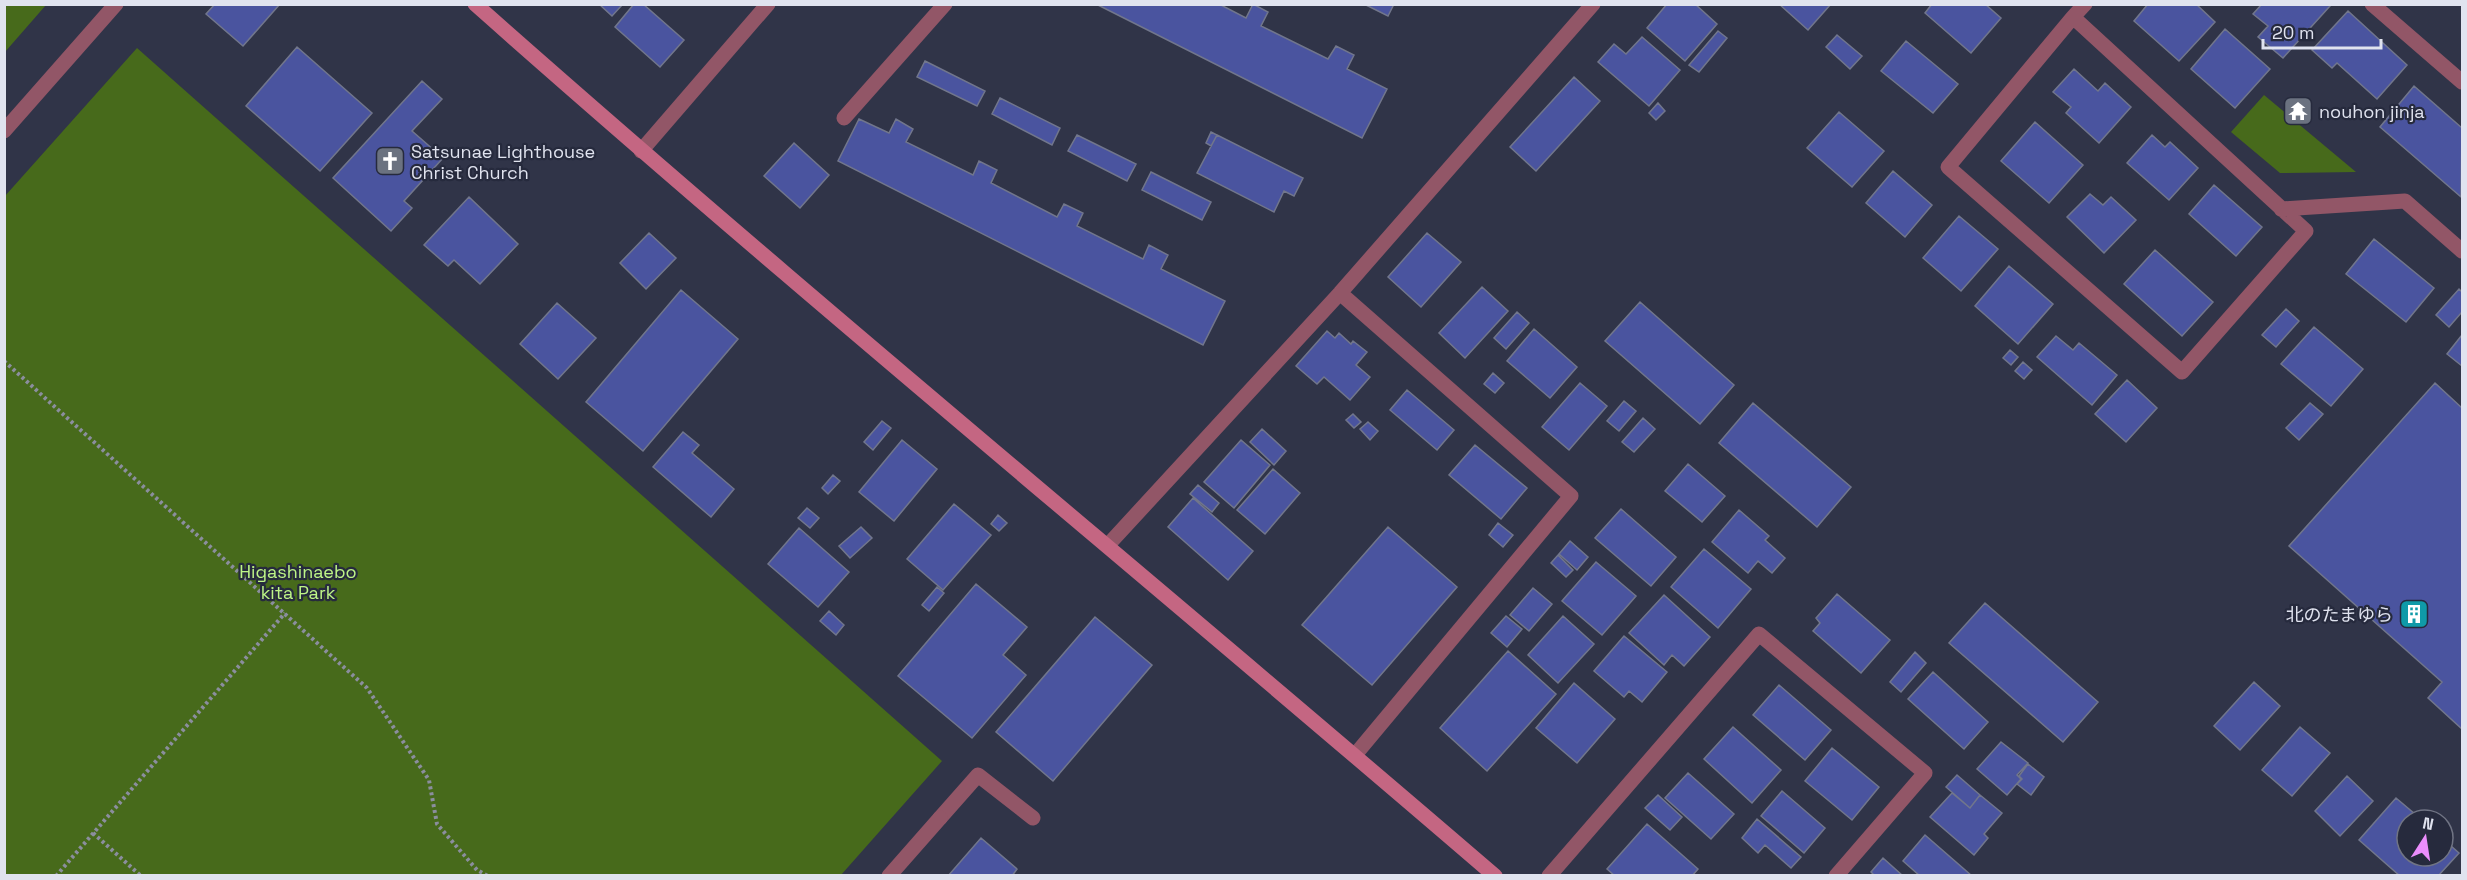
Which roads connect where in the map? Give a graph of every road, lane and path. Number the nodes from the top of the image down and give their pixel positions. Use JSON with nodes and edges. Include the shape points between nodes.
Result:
{"nodes":[{"id":1,"x":116,"y":4,"type":"edge"},
{"id":2,"x":768,"y":4,"type":"edge"},
{"id":3,"x":945,"y":4,"type":"edge"},
{"id":4,"x":1593,"y":4,"type":"edge"},
{"id":5,"x":2085,"y":4,"type":"edge"},
{"id":6,"x":2372,"y":4,"type":"edge"},
{"id":7,"x":481,"y":6,"type":"edge"},
{"id":8,"x":2073,"y":17,"type":"junction"},
{"id":9,"x":2463,"y":82,"type":"edge"},
{"id":10,"x":844,"y":118,"type":"dead end"},
{"id":11,"x":4,"y":131,"type":"edge"},
{"id":12,"x":641,"y":152,"type":"junction"},
{"id":13,"x":2281,"y":209,"type":"junction"},
{"id":14,"x":2463,"y":251,"type":"edge"},
{"id":15,"x":1340,"y":293,"type":"junction"},
{"id":16,"x":4,"y":361,"type":"edge"},
{"id":17,"x":1108,"y":545,"type":"junction"},
{"id":18,"x":285,"y":613,"type":"junction"},
{"id":19,"x":1355,"y":755,"type":"junction"},
{"id":20,"x":1033,"y":818,"type":"dead end"},
{"id":21,"x":93,"y":833,"type":"junction"},
{"id":22,"x":56,"y":876,"type":"edge"},
{"id":23,"x":141,"y":876,"type":"edge"},
{"id":24,"x":488,"y":876,"type":"edge"},
{"id":25,"x":889,"y":876,"type":"edge"},
{"id":26,"x":1495,"y":876,"type":"edge"},
{"id":27,"x":1550,"y":876,"type":"edge"},
{"id":28,"x":1836,"y":876,"type":"edge"}],
"edges":[{"from":1,"to":11,"type":"street"},
{"from":2,"to":12,"type":"street"},
{"from":3,"to":10,"type":"street"},
{"from":4,"to":15,"type":"street"},
{"from":5,"to":8,"type":"street"},
{"from":6,"to":9,"type":"street"},
{"from":7,"to":12,"type":"street"},
{"from":8,"to":13,"type":"street"},
{"from":8,"to":13,"type":"street","via":[[1948,167],[2182,372],[2306,231]]},
{"from":12,"to":17,"type":"street"},
{"from":13,"to":14,"type":"street","via":[[2405,201]]},
{"from":15,"to":17,"type":"street"},
{"from":15,"to":19,"type":"street","via":[[1571,496]]},
{"from":16,"to":18,"type":"path"},
{"from":17,"to":19,"type":"street"},
{"from":18,"to":21,"type":"path"},
{"from":18,"to":24,"type":"path","via":[[367,688],[429,780],[437,824],[477,870]]},
{"from":19,"to":26,"type":"street"},
{"from":20,"to":25,"type":"street","via":[[978,775]]},
{"from":21,"to":22,"type":"path"},
{"from":21,"to":23,"type":"path"},
{"from":27,"to":28,"type":"street","via":[[1759,634],[1925,773]]}]}
